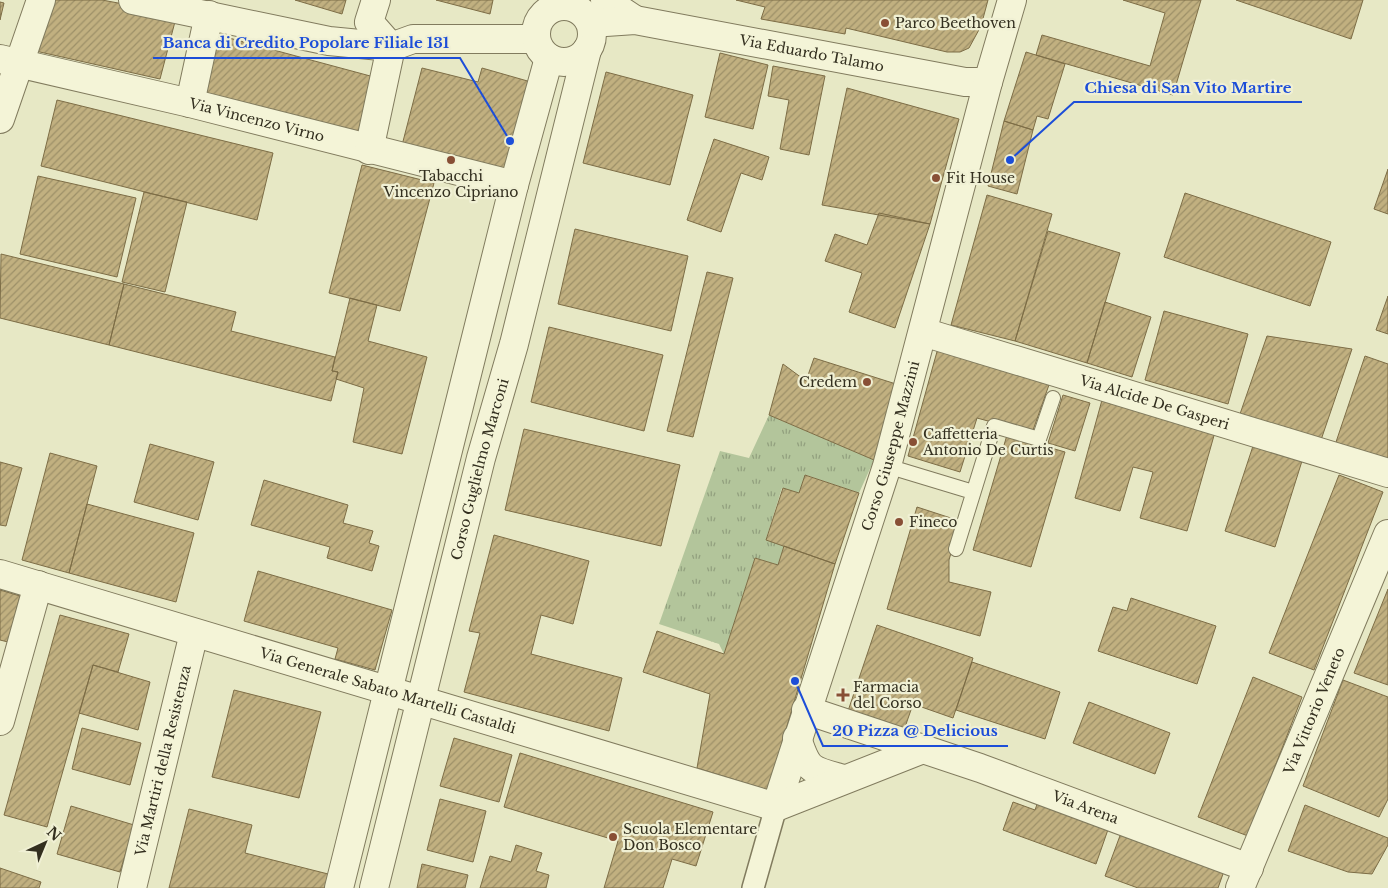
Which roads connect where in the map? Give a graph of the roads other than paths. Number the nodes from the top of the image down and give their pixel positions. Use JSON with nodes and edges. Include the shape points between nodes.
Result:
{"nodes":[{"id":1,"x":41,"y":0,"type":"edge"},
{"id":2,"x":132,"y":0,"type":"edge"},
{"id":3,"x":376,"y":0,"type":"edge"},
{"id":4,"x":605,"y":0,"type":"edge"},
{"id":5,"x":1012,"y":0,"type":"edge"},
{"id":6,"x":562,"y":3,"type":"edge"},
{"id":7,"x":595,"y":12,"type":"edge"},
{"id":8,"x":209,"y":14,"type":"junction"},
{"id":9,"x":635,"y":20,"type":"junction"},
{"id":10,"x":391,"y":47,"type":"junction"},
{"id":11,"x":543,"y":48,"type":"junction"},
{"id":12,"x":587,"y":50,"type":"junction"},
{"id":13,"x":10,"y":61,"type":"edge"},
{"id":14,"x":988,"y":82,"type":"junction"},
{"id":15,"x":190,"y":103,"type":"junction"},
{"id":16,"x":0,"y":119,"type":"edge"},
{"id":17,"x":369,"y":150,"type":"junction"},
{"id":18,"x":514,"y":185,"type":"junction"},
{"id":19,"x":923,"y":332,"type":"junction"},
{"id":20,"x":476,"y":335,"type":"junction"},
{"id":21,"x":514,"y":344,"type":"junction"},
{"id":22,"x":1054,"y":398,"type":"dead end"},
{"id":23,"x":887,"y":466,"type":"junction"},
{"id":24,"x":1388,"y":473,"type":"edge"},
{"id":25,"x":439,"y":486,"type":"junction"},
{"id":26,"x":973,"y":492,"type":"junction"},
{"id":27,"x":472,"y":496,"type":"junction"},
{"id":28,"x":1388,"y":534,"type":"edge"},
{"id":29,"x":956,"y":549,"type":"dead end"},
{"id":30,"x":0,"y":574,"type":"edge"},
{"id":31,"x":38,"y":585,"type":"junction"},
{"id":32,"x":194,"y":633,"type":"junction"},
{"id":33,"x":388,"y":691,"type":"junction"},
{"id":34,"x":420,"y":700,"type":"junction"},
{"id":35,"x":806,"y":710,"type":"junction"},
{"id":36,"x":0,"y":721,"type":"edge"},
{"id":37,"x":797,"y":738,"type":"junction"},
{"id":38,"x":923,"y":750,"type":"junction"},
{"id":39,"x":844,"y":780,"type":"junction"},
{"id":40,"x":776,"y":807,"type":"junction"},
{"id":41,"x":1245,"y":878,"type":"edge"},
{"id":42,"x":132,"y":888,"type":"edge"},
{"id":43,"x":339,"y":888,"type":"edge"},
{"id":44,"x":374,"y":888,"type":"edge"},
{"id":45,"x":753,"y":888,"type":"edge"}],
"edges":[{"from":1,"to":13,"type":"street"},
{"from":2,"to":8,"type":"street"},
{"from":3,"to":10,"type":"street","via":[[369,22]]},
{"from":4,"to":9,"type":"street","name":"Via Eduardo Talamo"},
{"from":5,"to":14,"type":"street","name":"Corso Giuseppe Mazzini"},
{"from":6,"to":7,"type":"street"},
{"from":6,"to":11,"type":"street","via":[[539,21]]},
{"from":7,"to":9,"type":"street","name":"Via Eduardo Talamo"},
{"from":7,"to":12,"type":"street"},
{"from":8,"to":10,"type":"street","via":[[329,41]]},
{"from":8,"to":15,"type":"street"},
{"from":9,"to":14,"type":"street","name":"Via Eduardo Talamo","via":[[965,82]]},
{"from":10,"to":11,"type":"street","via":[[413,39]]},
{"from":10,"to":17,"type":"street"},
{"from":11,"to":12,"type":"street","via":[[566,62]]},
{"from":11,"to":18,"type":"street"},
{"from":12,"to":21,"type":"street","name":"Corso Guglielmo Marconi"},
{"from":13,"to":15,"type":"street","name":"Via Vincenzo Virno"},
{"from":13,"to":16,"type":"street"},
{"from":14,"to":19,"type":"street","name":"Corso Giuseppe Mazzini"},
{"from":15,"to":17,"type":"street","name":"Via Vincenzo Virno"},
{"from":17,"to":18,"type":"street","name":"Via Vincenzo Virno"},
{"from":18,"to":20,"type":"street"},
{"from":19,"to":23,"type":"street","name":"Corso Giuseppe Mazzini"},
{"from":19,"to":24,"type":"street","name":"Via Alcide De Gasperi"},
{"from":20,"to":21,"type":"street"},
{"from":20,"to":25,"type":"street"},
{"from":21,"to":27,"type":"street","name":"Corso Guglielmo Marconi"},
{"from":22,"to":26,"type":"lane","via":[[1039,439],[994,426]]},
{"from":23,"to":26,"type":"lane"},
{"from":23,"to":35,"type":"street","name":"Corso Giuseppe Mazzini"},
{"from":25,"to":27,"type":"street"},
{"from":25,"to":33,"type":"street"},
{"from":26,"to":29,"type":"lane"},
{"from":27,"to":34,"type":"street","name":"Corso Guglielmo Marconi"},
{"from":28,"to":41,"type":"street","name":"Via Vittorio Veneto"},
{"from":30,"to":31,"type":"street","name":"Via Generale Sabato Martelli Castaldi"},
{"from":31,"to":32,"type":"street","name":"Via Generale Sabato Martelli Castaldi"},
{"from":31,"to":36,"type":"street"},
{"from":32,"to":33,"type":"street","name":"Via Generale Sabato Martelli Castaldi"},
{"from":32,"to":42,"type":"street","name":"Via Martiri della Resistenza"},
{"from":33,"to":34,"type":"street","name":"Via Generale Sabato Martelli Castaldi"},
{"from":33,"to":43,"type":"street"},
{"from":34,"to":40,"type":"street","name":"Via Generale Sabato Martelli Castaldi"},
{"from":34,"to":44,"type":"street","name":"Corso Guglielmo Marconi"},
{"from":35,"to":37,"type":"street","name":"Corso Giuseppe Mazzini"},
{"from":35,"to":38,"type":"street","name":"Via Arena"},
{"from":37,"to":39,"type":"street","via":[[805,761],[817,772]]},
{"from":37,"to":40,"type":"street","name":"Corso Giuseppe Mazzini"},
{"from":38,"to":39,"type":"street"},
{"from":38,"to":41,"type":"street","name":"Via Arena","via":[[980,768]]},
{"from":39,"to":40,"type":"street"},
{"from":40,"to":45,"type":"street","name":"Corso Giuseppe Mazzini"}]}
